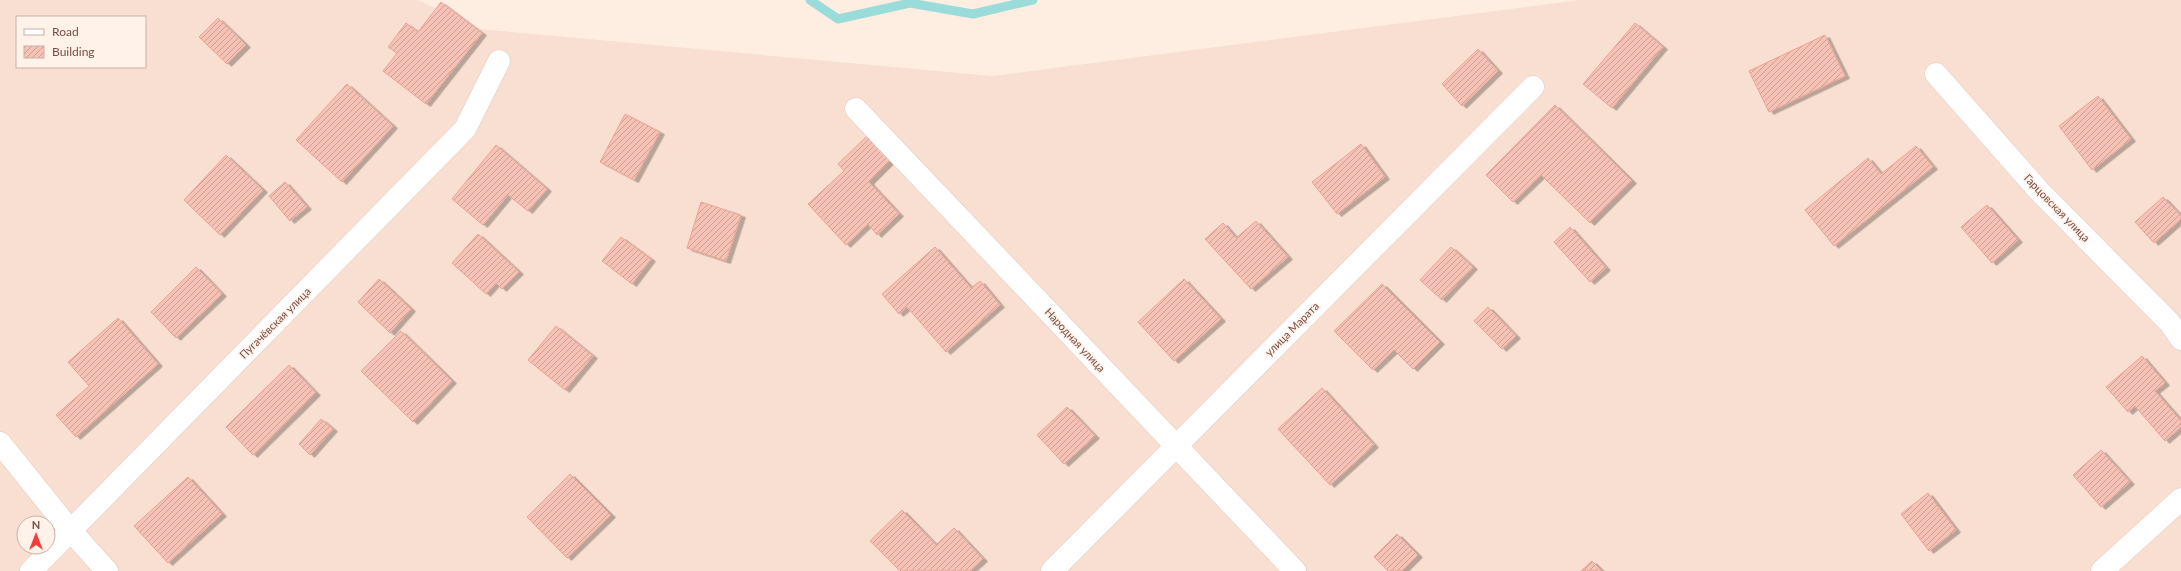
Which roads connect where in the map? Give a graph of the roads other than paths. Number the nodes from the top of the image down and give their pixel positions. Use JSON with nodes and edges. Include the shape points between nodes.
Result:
{"nodes":[{"id":1,"x":499,"y":61,"type":"dead end"},
{"id":2,"x":1936,"y":74,"type":"dead end"},
{"id":3,"x":1533,"y":87,"type":"dead end"},
{"id":4,"x":856,"y":109,"type":"dead end"},
{"id":5,"x":2181,"y":339,"type":"edge"},
{"id":6,"x":0,"y":443,"type":"edge"},
{"id":7,"x":1176,"y":446,"type":"junction"},
{"id":8,"x":2181,"y":499,"type":"edge"},
{"id":9,"x":70,"y":530,"type":"junction"},
{"id":10,"x":31,"y":571,"type":"edge"},
{"id":11,"x":107,"y":571,"type":"edge"},
{"id":12,"x":1052,"y":571,"type":"edge"},
{"id":13,"x":1295,"y":571,"type":"edge"},
{"id":14,"x":2102,"y":571,"type":"edge"}],
"edges":[{"from":1,"to":9,"type":"street","name":"Пугачёвская улица","via":[[466,129]]},
{"from":2,"to":5,"type":"street","name":"Гарцовская улица","via":[[2040,192],[2169,322]]},
{"from":3,"to":7,"type":"street","name":"улица Марата"},
{"from":4,"to":7,"type":"street","name":"Народная улица"},
{"from":6,"to":9,"type":"street"},
{"from":7,"to":12,"type":"street","name":"улица Марата"},
{"from":7,"to":13,"type":"street","name":"Народная улица"},
{"from":8,"to":14,"type":"street"},
{"from":9,"to":10,"type":"street","name":"Пугачёвская улица"},
{"from":9,"to":11,"type":"street"}]}
